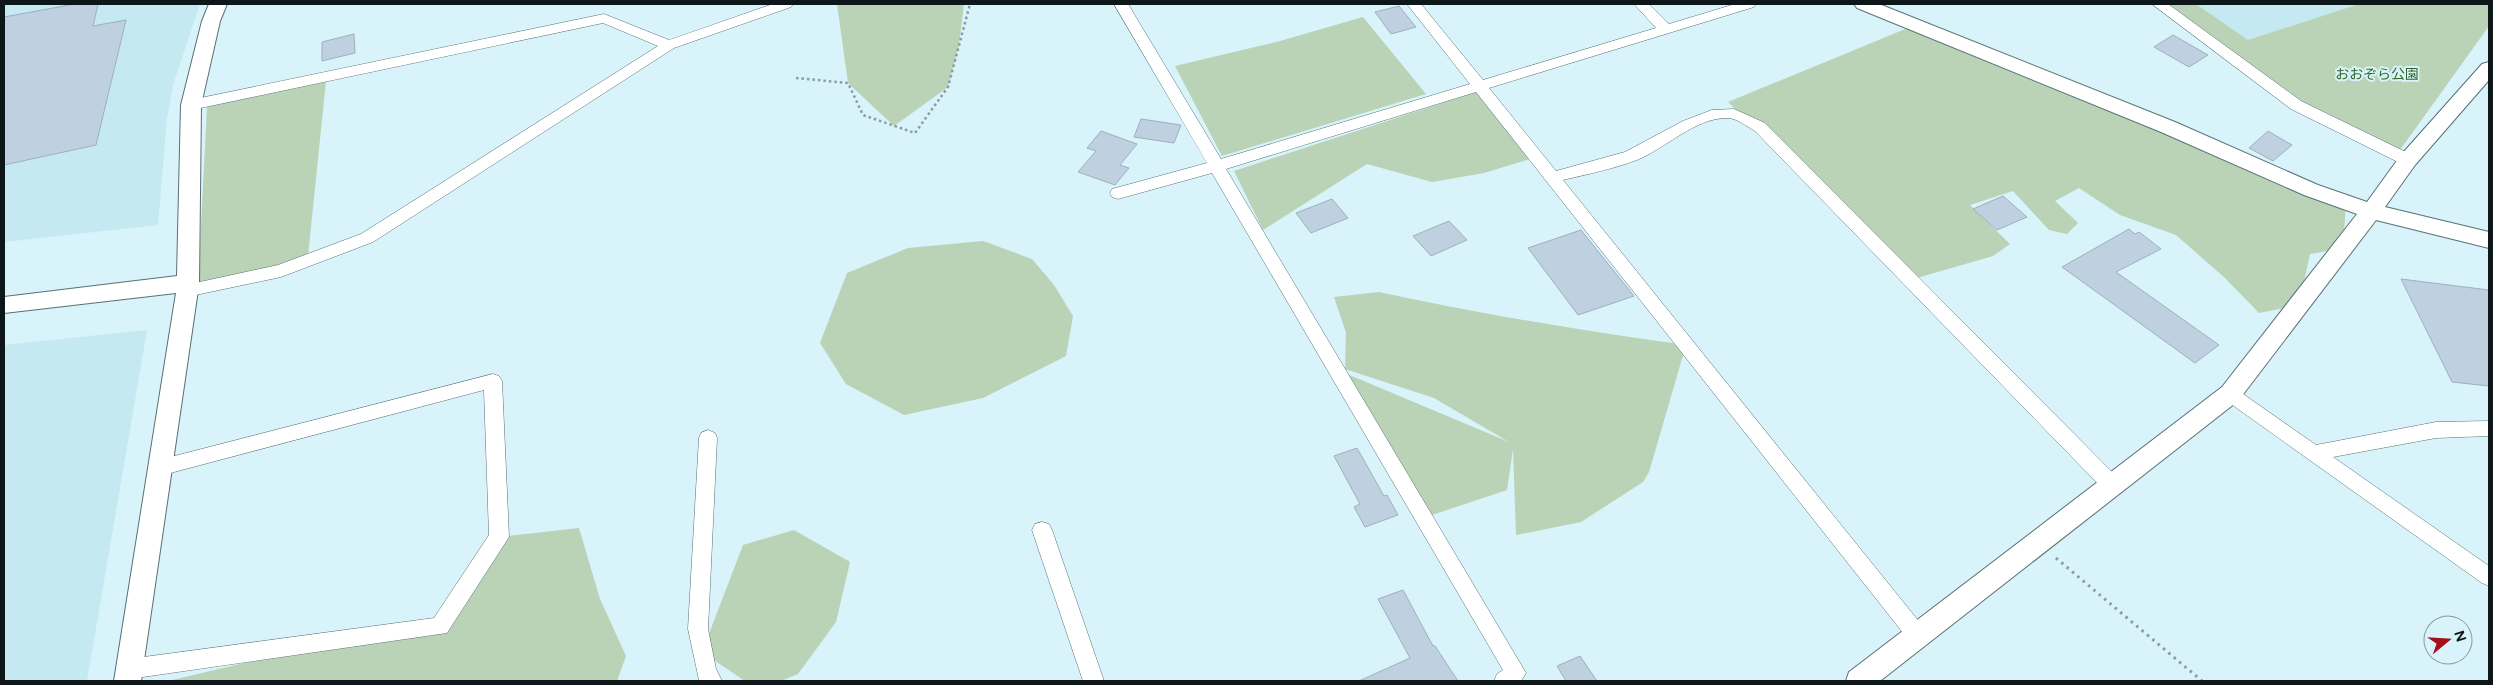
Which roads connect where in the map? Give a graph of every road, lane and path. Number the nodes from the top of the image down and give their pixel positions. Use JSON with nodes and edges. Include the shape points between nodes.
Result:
{"nodes":[{"id":1,"x":218,"y":4,"type":"edge"},
{"id":2,"x":786,"y":4,"type":"edge"},
{"id":3,"x":970,"y":4,"type":"edge"},
{"id":4,"x":1121,"y":4,"type":"edge"},
{"id":5,"x":1414,"y":4,"type":"edge"},
{"id":6,"x":1641,"y":4,"type":"edge"},
{"id":7,"x":1750,"y":4,"type":"edge"},
{"id":8,"x":1863,"y":4,"type":"edge"},
{"id":9,"x":2159,"y":4,"type":"edge"},
{"id":10,"x":1666,"y":29,"type":"junction"},
{"id":11,"x":669,"y":45,"type":"junction"},
{"id":12,"x":2489,"y":68,"type":"edge"},
{"id":13,"x":796,"y":78,"type":"dead end"},
{"id":14,"x":1480,"y":86,"type":"junction"},
{"id":15,"x":191,"y":105,"type":"junction"},
{"id":16,"x":2408,"y":160,"type":"junction"},
{"id":17,"x":1216,"y":166,"type":"junction"},
{"id":18,"x":1553,"y":177,"type":"junction"},
{"id":19,"x":1118,"y":194,"type":"dead end"},
{"id":20,"x":2372,"y":211,"type":"junction"},
{"id":21,"x":2489,"y":240,"type":"edge"},
{"id":22,"x":187,"y":287,"type":"junction"},
{"id":23,"x":4,"y":305,"type":"edge"},
{"id":24,"x":2230,"y":394,"type":"junction"},
{"id":25,"x":2489,"y":428,"type":"edge"},
{"id":26,"x":708,"y":438,"type":"dead end"},
{"id":27,"x":2312,"y":453,"type":"junction"},
{"id":28,"x":159,"y":468,"type":"junction"},
{"id":29,"x":2112,"y":485,"type":"junction"},
{"id":30,"x":1042,"y":530,"type":"dead end"},
{"id":31,"x":2038,"y":543,"type":"junction"},
{"id":32,"x":2489,"y":577,"type":"edge"},
{"id":33,"x":1918,"y":636,"type":"junction"},
{"id":34,"x":128,"y":675,"type":"edge"},
{"id":35,"x":712,"y":681,"type":"edge"},
{"id":36,"x":1094,"y":681,"type":"edge"},
{"id":37,"x":1504,"y":681,"type":"edge"},
{"id":38,"x":1859,"y":681,"type":"edge"},
{"id":39,"x":2202,"y":681,"type":"edge"}],
"edges":[{"from":1,"to":15,"type":"street"},
{"from":2,"to":11,"type":"street"},
{"from":3,"to":13,"type":"path","via":[[948,86],[915,133],[863,114],[848,83]]},
{"from":4,"to":17,"type":"street"},
{"from":5,"to":14,"type":"street"},
{"from":6,"to":10,"type":"street"},
{"from":7,"to":10,"type":"street"},
{"from":8,"to":20,"type":"street","via":[[2168,127],[2311,190]]},
{"from":9,"to":16,"type":"street","via":[[2296,105]]},
{"from":10,"to":14,"type":"street"},
{"from":11,"to":15,"type":"street","via":[[604,18]]},
{"from":11,"to":22,"type":"street","via":[[367,238],[281,271]]},
{"from":12,"to":16,"type":"street"},
{"from":14,"to":17,"type":"street"},
{"from":14,"to":18,"type":"street"},
{"from":15,"to":22,"type":"street"},
{"from":16,"to":20,"type":"street"},
{"from":17,"to":19,"type":"street"},
{"from":17,"to":37,"type":"street","via":[[1516,673]]},
{"from":18,"to":29,"type":"street","via":[[1630,157],[1691,124],[1727,112],[1760,127]]},
{"from":18,"to":33,"type":"street"},
{"from":20,"to":21,"type":"street"},
{"from":20,"to":24,"type":"street"},
{"from":22,"to":23,"type":"street"},
{"from":22,"to":28,"type":"street"},
{"from":24,"to":27,"type":"street"},
{"from":24,"to":29,"type":"street"},
{"from":25,"to":27,"type":"street","via":[[2436,430]]},
{"from":26,"to":35,"type":"street","via":[[698,629],[706,673]]},
{"from":27,"to":32,"type":"street"},
{"from":28,"to":34,"type":"street"},
{"from":28,"to":34,"type":"street","via":[[493,381],[499,537],[440,626]]},
{"from":29,"to":31,"type":"street"},
{"from":30,"to":36,"type":"street"},
{"from":31,"to":33,"type":"street"},
{"from":31,"to":39,"type":"path"},
{"from":33,"to":38,"type":"street"}]}
